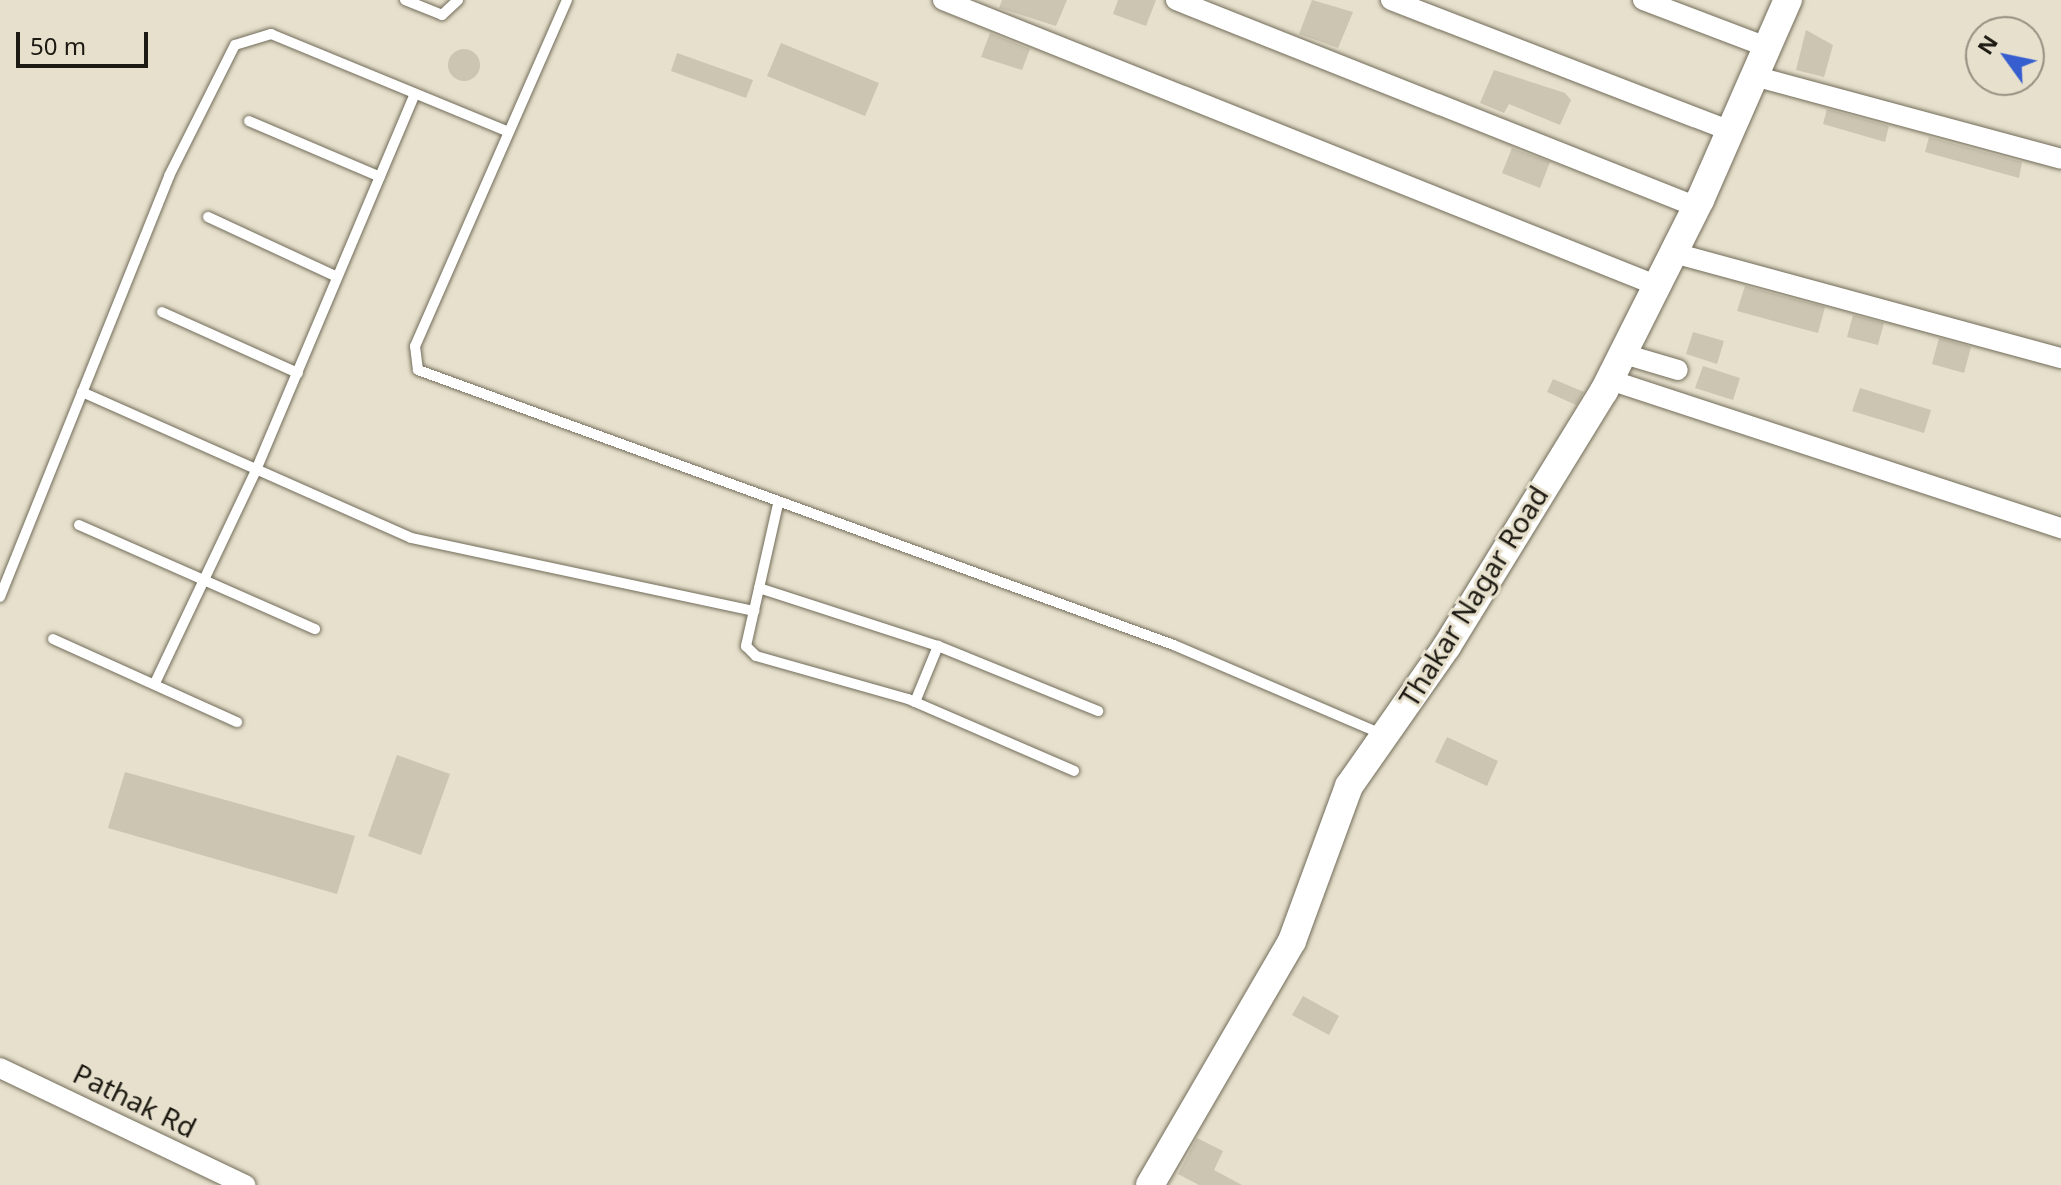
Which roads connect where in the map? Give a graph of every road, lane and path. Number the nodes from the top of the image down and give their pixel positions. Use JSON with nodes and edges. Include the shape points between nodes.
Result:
{"nodes":[{"id":1,"x":405,"y":0,"type":"edge"},
{"id":2,"x":458,"y":0,"type":"edge"},
{"id":3,"x":567,"y":0,"type":"edge"},
{"id":4,"x":943,"y":0,"type":"edge"},
{"id":5,"x":1176,"y":0,"type":"edge"},
{"id":6,"x":1391,"y":0,"type":"edge"},
{"id":7,"x":1643,"y":0,"type":"edge"},
{"id":8,"x":1788,"y":0,"type":"edge"},
{"id":9,"x":1767,"y":47,"type":"junction"},
{"id":10,"x":1754,"y":76,"type":"junction"},
{"id":11,"x":415,"y":94,"type":"junction"},
{"id":12,"x":249,"y":121,"type":"dead end"},
{"id":13,"x":1731,"y":131,"type":"junction"},
{"id":14,"x":509,"y":132,"type":"junction"},
{"id":15,"x":2061,"y":159,"type":"edge"},
{"id":16,"x":380,"y":177,"type":"junction"},
{"id":17,"x":1697,"y":207,"type":"junction"},
{"id":18,"x":208,"y":217,"type":"dead end"},
{"id":19,"x":1674,"y":253,"type":"junction"},
{"id":20,"x":337,"y":277,"type":"junction"},
{"id":21,"x":1658,"y":286,"type":"junction"},
{"id":22,"x":162,"y":312,"type":"dead end"},
{"id":23,"x":1624,"y":354,"type":"junction"},
{"id":24,"x":2061,"y":358,"type":"edge"},
{"id":25,"x":1678,"y":370,"type":"dead end"},
{"id":26,"x":298,"y":373,"type":"junction"},
{"id":27,"x":1610,"y":380,"type":"junction"},
{"id":28,"x":82,"y":392,"type":"junction"},
{"id":29,"x":256,"y":470,"type":"junction"},
{"id":30,"x":778,"y":504,"type":"junction"},
{"id":31,"x":79,"y":525,"type":"dead end"},
{"id":32,"x":2061,"y":528,"type":"edge"},
{"id":33,"x":204,"y":581,"type":"junction"},
{"id":34,"x":759,"y":588,"type":"junction"},
{"id":35,"x":0,"y":597,"type":"edge"},
{"id":36,"x":754,"y":611,"type":"junction"},
{"id":37,"x":315,"y":629,"type":"dead end"},
{"id":38,"x":53,"y":639,"type":"dead end"},
{"id":39,"x":938,"y":646,"type":"junction"},
{"id":40,"x":155,"y":683,"type":"junction"},
{"id":41,"x":915,"y":702,"type":"junction"},
{"id":42,"x":1098,"y":711,"type":"dead end"},
{"id":43,"x":237,"y":722,"type":"dead end"},
{"id":44,"x":1384,"y":735,"type":"junction"},
{"id":45,"x":1074,"y":771,"type":"dead end"},
{"id":46,"x":0,"y":1068,"type":"edge"},
{"id":47,"x":245,"y":1185,"type":"edge"},
{"id":48,"x":1150,"y":1185,"type":"edge"}],
"edges":[{"from":1,"to":2,"type":"lane","via":[[442,15]]},
{"from":3,"to":14,"type":"lane"},
{"from":4,"to":21,"type":"street"},
{"from":5,"to":17,"type":"street"},
{"from":6,"to":13,"type":"street"},
{"from":7,"to":9,"type":"street"},
{"from":8,"to":9,"type":"street","name":"Thakar Nagar Road"},
{"from":9,"to":10,"type":"street","name":"Thakar Nagar Road"},
{"from":10,"to":13,"type":"street","name":"Thakar Nagar Road"},
{"from":10,"to":15,"type":"street"},
{"from":11,"to":14,"type":"lane"},
{"from":11,"to":16,"type":"lane"},
{"from":11,"to":28,"type":"lane","via":[[271,34],[235,45],[169,176]]},
{"from":12,"to":16,"type":"lane"},
{"from":13,"to":17,"type":"street","name":"Thakar Nagar Road"},
{"from":14,"to":30,"type":"lane","via":[[415,346],[418,370]]},
{"from":16,"to":20,"type":"lane"},
{"from":17,"to":19,"type":"street","name":"Thakar Nagar Road"},
{"from":18,"to":20,"type":"lane"},
{"from":19,"to":21,"type":"street","name":"Thakar Nagar Road"},
{"from":19,"to":24,"type":"street"},
{"from":20,"to":26,"type":"lane"},
{"from":21,"to":23,"type":"street","name":"Thakar Nagar Road"},
{"from":22,"to":26,"type":"lane"},
{"from":23,"to":25,"type":"street"},
{"from":23,"to":27,"type":"street","name":"Thakar Nagar Road"},
{"from":26,"to":29,"type":"lane"},
{"from":27,"to":32,"type":"street"},
{"from":27,"to":44,"type":"street","name":"Thakar Nagar Road"},
{"from":28,"to":29,"type":"lane"},
{"from":28,"to":35,"type":"lane"},
{"from":29,"to":33,"type":"lane"},
{"from":29,"to":36,"type":"lane","via":[[411,538]]},
{"from":30,"to":34,"type":"lane"},
{"from":30,"to":44,"type":"lane","via":[[1174,645]]},
{"from":31,"to":33,"type":"lane"},
{"from":33,"to":37,"type":"lane"},
{"from":33,"to":40,"type":"lane"},
{"from":34,"to":36,"type":"lane"},
{"from":34,"to":39,"type":"lane"},
{"from":36,"to":41,"type":"lane","via":[[746,646],[771,665],[849,678]]},
{"from":38,"to":40,"type":"lane"},
{"from":39,"to":41,"type":"lane"},
{"from":39,"to":42,"type":"lane"},
{"from":40,"to":43,"type":"lane"},
{"from":41,"to":45,"type":"lane"},
{"from":44,"to":48,"type":"street","name":"Thakar Nagar Road","via":[[1327,830],[1292,941],[1199,1089]]},
{"from":46,"to":47,"type":"street","name":"Pathak Rd"}]}
